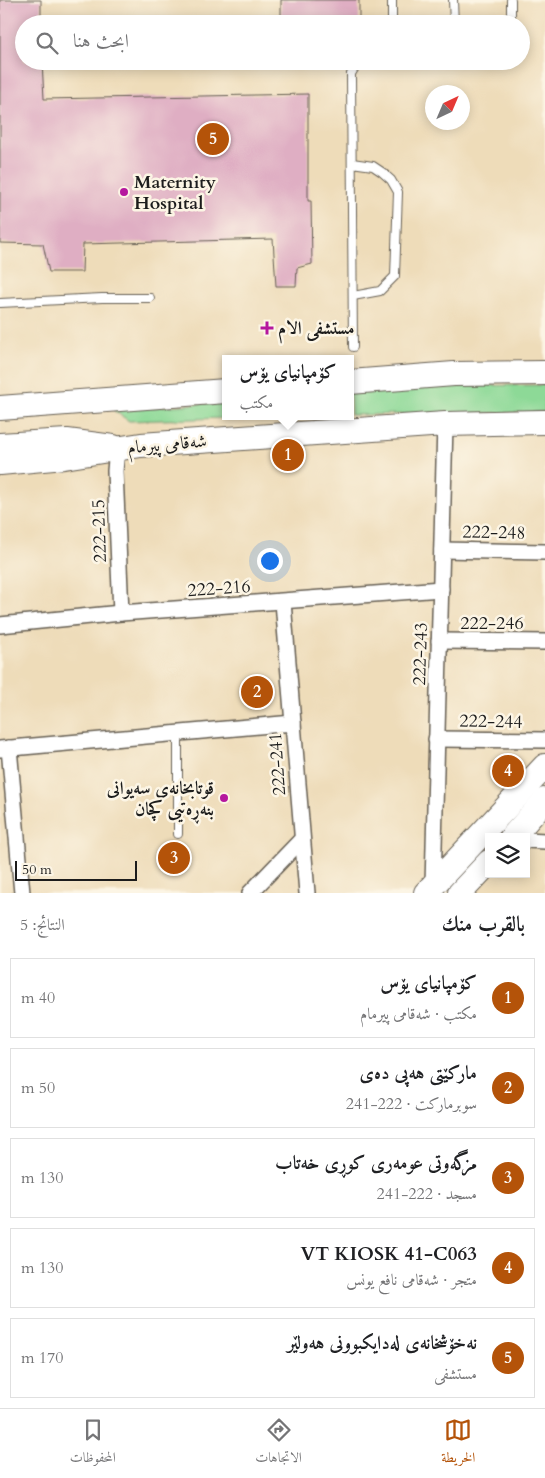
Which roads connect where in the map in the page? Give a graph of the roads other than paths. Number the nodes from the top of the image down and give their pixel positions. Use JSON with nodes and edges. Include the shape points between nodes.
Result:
{"nodes":[{"id":1,"x":392,"y":0,"type":"edge"},
{"id":2,"x":453,"y":0,"type":"edge"},
{"id":3,"x":511,"y":0,"type":"edge"},
{"id":4,"x":392,"y":15,"type":"edge"},
{"id":5,"x":454,"y":15,"type":"edge"},
{"id":6,"x":512,"y":15,"type":"edge"},
{"id":7,"x":353,"y":70,"type":"edge"},
{"id":8,"x":352,"y":163,"type":"junction"},
{"id":9,"x":353,"y":296,"type":"junction"},
{"id":10,"x":150,"y":298,"type":"dead end"},
{"id":11,"x":0,"y":303,"type":"edge"},
{"id":12,"x":353,"y":347,"type":"dead end"},
{"id":13,"x":545,"y":373,"type":"edge"},
{"id":14,"x":354,"y":382,"type":"edge"},
{"id":15,"x":222,"y":391,"type":"edge"},
{"id":16,"x":3,"y":407,"type":"edge"},
{"id":17,"x":545,"y":422,"type":"edge"},
{"id":18,"x":445,"y":424,"type":"junction"},
{"id":19,"x":0,"y":445,"type":"edge"},
{"id":20,"x":117,"y":448,"type":"junction"},
{"id":21,"x":0,"y":463,"type":"edge"},
{"id":22,"x":442,"y":550,"type":"junction"},
{"id":23,"x":545,"y":552,"type":"edge"},
{"id":24,"x":441,"y":589,"type":"junction"},
{"id":25,"x":284,"y":602,"type":"junction"},
{"id":26,"x":120,"y":613,"type":"junction"},
{"id":27,"x":0,"y":625,"type":"edge"},
{"id":28,"x":439,"y":642,"type":"junction"},
{"id":29,"x":545,"y":642,"type":"edge"},
{"id":30,"x":293,"y":723,"type":"junction"},
{"id":31,"x":178,"y":733,"type":"junction"},
{"id":32,"x":436,"y":739,"type":"junction"},
{"id":33,"x":545,"y":740,"type":"edge"},
{"id":34,"x":5,"y":749,"type":"edge"},
{"id":35,"x":545,"y":766,"type":"edge"},
{"id":36,"x":545,"y":800,"type":"edge"},
{"id":37,"x":516,"y":833,"type":"edge"},
{"id":38,"x":178,"y":834,"type":"dead end"},
{"id":39,"x":302,"y":839,"type":"junction"},
{"id":40,"x":530,"y":840,"type":"edge"},
{"id":41,"x":545,"y":841,"type":"edge"},
{"id":42,"x":485,"y":866,"type":"edge"},
{"id":43,"x":429,"y":889,"type":"edge"},
{"id":44,"x":22,"y":893,"type":"edge"},
{"id":45,"x":250,"y":893,"type":"edge"},
{"id":46,"x":307,"y":893,"type":"edge"},
{"id":47,"x":460,"y":893,"type":"edge"}],
"edges":[{"from":1,"to":4,"type":"lane"},
{"from":2,"to":5,"type":"lane"},
{"from":3,"to":6,"type":"lane"},
{"from":7,"to":8,"type":"lane"},
{"from":8,"to":9,"type":"lane"},
{"from":8,"to":9,"type":"lane","via":[[373,166],[391,180],[398,192],[395,276],[380,291]]},
{"from":9,"to":12,"type":"lane"},
{"from":10,"to":11,"type":"lane"},
{"from":13,"to":14,"type":"main road","via":[[454,374]]},
{"from":15,"to":16,"type":"main road"},
{"from":17,"to":18,"type":"main road","name":"شەقامی پیرمام"},
{"from":18,"to":20,"type":"main road","name":"شەقامی پیرمام"},
{"from":18,"to":22,"type":"street","name":"222-243"},
{"from":19,"to":20,"type":"main road","via":[[67,441]]},
{"from":20,"to":21,"type":"main road","name":"شەقامی پیرمام","via":[[64,458]]},
{"from":20,"to":26,"type":"street","name":"222-215"},
{"from":22,"to":23,"type":"street","name":"222-248"},
{"from":22,"to":24,"type":"street","name":"222-243"},
{"from":24,"to":25,"type":"street","name":"222-216"},
{"from":24,"to":28,"type":"street","name":"222-243"},
{"from":25,"to":26,"type":"street","name":"222-216"},
{"from":25,"to":30,"type":"street","name":"222-241"},
{"from":26,"to":27,"type":"street","name":"222-216"},
{"from":28,"to":29,"type":"street","name":"222-246"},
{"from":28,"to":32,"type":"street","name":"222-243"},
{"from":30,"to":31,"type":"street"},
{"from":30,"to":39,"type":"street","name":"222-241"},
{"from":31,"to":34,"type":"street"},
{"from":31,"to":38,"type":"lane"},
{"from":32,"to":33,"type":"street","name":"222-244"},
{"from":32,"to":43,"type":"street","name":"222-243"},
{"from":34,"to":44,"type":"street"},
{"from":35,"to":43,"type":"main road"},
{"from":36,"to":37,"type":"main road"},
{"from":39,"to":45,"type":"street"},
{"from":39,"to":46,"type":"street","name":"222-241"},
{"from":40,"to":41,"type":"street"},
{"from":42,"to":47,"type":"main road"}]}
